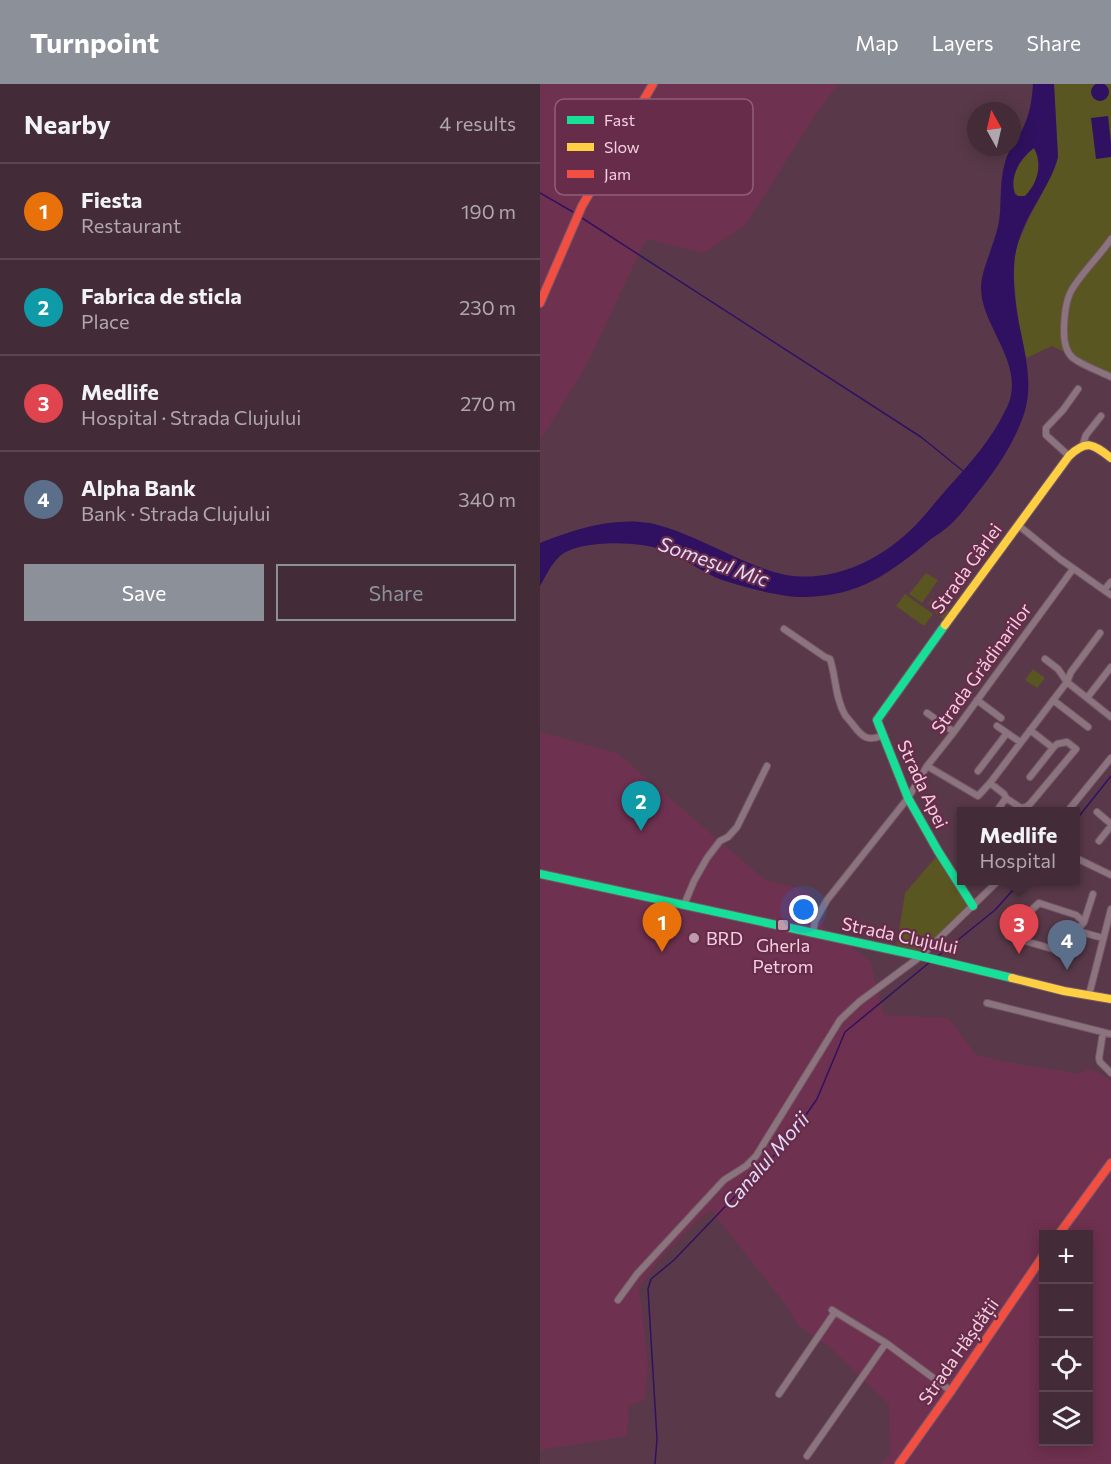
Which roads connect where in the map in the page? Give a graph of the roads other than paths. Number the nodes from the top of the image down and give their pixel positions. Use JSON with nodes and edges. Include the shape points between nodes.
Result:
{"nodes":[{"id":1,"x":653,"y":84,"type":"edge"},
{"id":2,"x":644,"y":99,"type":"edge"},
{"id":3,"x":589,"y":195,"type":"edge"},
{"id":4,"x":1111,"y":238,"type":"edge"},
{"id":5,"x":540,"y":303,"type":"edge"},
{"id":6,"x":1111,"y":377,"type":"edge"},
{"id":7,"x":1078,"y":389,"type":"dead end"},
{"id":8,"x":1101,"y":416,"type":"dead end"},
{"id":9,"x":1086,"y":444,"type":"junction"},
{"id":10,"x":1069,"y":456,"type":"junction"},
{"id":11,"x":1111,"y":458,"type":"edge"},
{"id":12,"x":1018,"y":525,"type":"junction"},
{"id":13,"x":1073,"y":568,"type":"junction"},
{"id":14,"x":1111,"y":582,"type":"edge"},
{"id":15,"x":1104,"y":590,"type":"junction"},
{"id":16,"x":1111,"y":595,"type":"edge"},
{"id":17,"x":784,"y":629,"type":"dead end"},
{"id":18,"x":1100,"y":633,"type":"dead end"},
{"id":19,"x":1045,"y":659,"type":"dead end"},
{"id":20,"x":1111,"y":667,"type":"edge"},
{"id":21,"x":1067,"y":682,"type":"junction"},
{"id":22,"x":1087,"y":698,"type":"junction"},
{"id":23,"x":977,"y":700,"type":"junction"},
{"id":24,"x":1053,"y":700,"type":"junction"},
{"id":25,"x":927,"y":713,"type":"dead end"},
{"id":26,"x":1111,"y":717,"type":"edge"},
{"id":27,"x":1001,"y":718,"type":"dead end"},
{"id":28,"x":877,"y":720,"type":"joint"},
{"id":29,"x":997,"y":726,"type":"dead end"},
{"id":30,"x":1088,"y":727,"type":"dead end"},
{"id":31,"x":1030,"y":730,"type":"junction"},
{"id":32,"x":954,"y":732,"type":"junction"},
{"id":33,"x":1007,"y":733,"type":"junction"},
{"id":34,"x":882,"y":736,"type":"junction"},
{"id":35,"x":1020,"y":742,"type":"junction"},
{"id":36,"x":1053,"y":748,"type":"junction"},
{"id":37,"x":1111,"y":758,"type":"edge"},
{"id":38,"x":767,"y":766,"type":"dead end"},
{"id":39,"x":927,"y":766,"type":"junction"},
{"id":40,"x":978,"y":771,"type":"dead end"},
{"id":41,"x":1030,"y":777,"type":"dead end"},
{"id":42,"x":990,"y":783,"type":"junction"},
{"id":43,"x":908,"y":798,"type":"junction"},
{"id":44,"x":1006,"y":798,"type":"junction"},
{"id":45,"x":1000,"y":807,"type":"edge"},
{"id":46,"x":1020,"y":807,"type":"edge"},
{"id":47,"x":1026,"y":807,"type":"edge"},
{"id":48,"x":1071,"y":807,"type":"edge"},
{"id":49,"x":1097,"y":812,"type":"dead end"},
{"id":50,"x":1111,"y":825,"type":"edge"},
{"id":51,"x":1099,"y":841,"type":"dead end"},
{"id":52,"x":1080,"y":860,"type":"edge"},
{"id":53,"x":540,"y":874,"type":"edge"},
{"id":54,"x":1111,"y":875,"type":"edge"},
{"id":55,"x":957,"y":881,"type":"edge"},
{"id":56,"x":960,"y":885,"type":"edge"},
{"id":57,"x":994,"y":885,"type":"edge"},
{"id":58,"x":1093,"y":894,"type":"dead end"},
{"id":59,"x":684,"y":905,"type":"junction"},
{"id":60,"x":973,"y":906,"type":"junction"},
{"id":61,"x":1111,"y":909,"type":"edge"},
{"id":62,"x":1084,"y":922,"type":"junction"},
{"id":63,"x":1077,"y":931,"type":"junction"},
{"id":64,"x":813,"y":933,"type":"junction"},
{"id":65,"x":1103,"y":938,"type":"junction"},
{"id":66,"x":924,"y":957,"type":"junction"},
{"id":67,"x":1089,"y":995,"type":"junction"},
{"id":68,"x":1111,"y":999,"type":"edge"},
{"id":69,"x":987,"y":1003,"type":"dead end"},
{"id":70,"x":1103,"y":1032,"type":"junction"},
{"id":71,"x":1111,"y":1034,"type":"edge"},
{"id":72,"x":1111,"y":1074,"type":"edge"},
{"id":73,"x":1111,"y":1163,"type":"edge"},
{"id":74,"x":1062,"y":1230,"type":"edge"},
{"id":75,"x":1039,"y":1263,"type":"edge"},
{"id":76,"x":618,"y":1300,"type":"dead end"},
{"id":77,"x":886,"y":1343,"type":"junction"},
{"id":78,"x":951,"y":1391,"type":"junction"},
{"id":79,"x":779,"y":1394,"type":"dead end"},
{"id":80,"x":807,"y":1456,"type":"dead end"},
{"id":81,"x":898,"y":1464,"type":"edge"}],
"edges":[{"from":1,"to":2,"type":"main road"},
{"from":3,"to":5,"type":"main road"},
{"from":4,"to":6,"type":"street","via":[[1070,293],[1064,338],[1072,358]]},
{"from":7,"to":10,"type":"street","via":[[1045,431]]},
{"from":8,"to":9,"type":"street","via":[[1086,435]]},
{"from":9,"to":10,"type":"main road","name":"Strada Gârlei"},
{"from":9,"to":11,"type":"main road"},
{"from":10,"to":12,"type":"main road","name":"Strada Gârlei"},
{"from":12,"to":13,"type":"street"},
{"from":12,"to":28,"type":"main road","name":"Strada Gârlei"},
{"from":13,"to":15,"type":"street"},
{"from":13,"to":23,"type":"street","name":"Strada Grădinarilor"},
{"from":14,"to":15,"type":"street"},
{"from":15,"to":16,"type":"street"},
{"from":17,"to":34,"type":"street","name":"Strada Apei","via":[[830,659],[844,714],[859,732],[866,738]]},
{"from":18,"to":21,"type":"street"},
{"from":19,"to":21,"type":"street"},
{"from":20,"to":22,"type":"street"},
{"from":21,"to":22,"type":"street"},
{"from":21,"to":24,"type":"street"},
{"from":22,"to":26,"type":"street"},
{"from":23,"to":27,"type":"street"},
{"from":23,"to":32,"type":"street","name":"Strada Grădinarilor"},
{"from":24,"to":30,"type":"street"},
{"from":24,"to":31,"type":"street"},
{"from":25,"to":32,"type":"street"},
{"from":28,"to":34,"type":"main road","name":"Strada Apei"},
{"from":29,"to":33,"type":"street"},
{"from":31,"to":35,"type":"street"},
{"from":31,"to":36,"type":"street"},
{"from":32,"to":39,"type":"street","name":"Strada Grădinarilor"},
{"from":33,"to":35,"type":"street"},
{"from":33,"to":40,"type":"street"},
{"from":34,"to":43,"type":"main road","name":"Strada Apei"},
{"from":35,"to":42,"type":"street"},
{"from":36,"to":41,"type":"street"},
{"from":36,"to":47,"type":"street","via":[[1067,742],[1077,749]]},
{"from":37,"to":48,"type":"street"},
{"from":38,"to":59,"type":"street","via":[[737,826],[707,858]]},
{"from":39,"to":42,"type":"street","via":[[978,796]]},
{"from":39,"to":43,"type":"street","name":"Strada Grădinarilor"},
{"from":42,"to":44,"type":"street"},
{"from":43,"to":55,"type":"main road","name":"Strada Apei"},
{"from":43,"to":64,"type":"street","name":"Strada Grădinarilor","via":[[827,900]]},
{"from":44,"to":45,"type":"street"},
{"from":44,"to":46,"type":"street"},
{"from":49,"to":50,"type":"street"},
{"from":50,"to":51,"type":"street"},
{"from":52,"to":54,"type":"street"},
{"from":53,"to":59,"type":"main road","name":"Strada Clujului"},
{"from":56,"to":60,"type":"main road","name":"Strada Apei"},
{"from":57,"to":60,"type":"street"},
{"from":58,"to":62,"type":"street"},
{"from":59,"to":64,"type":"main road","name":"Strada Clujului"},
{"from":60,"to":66,"type":"street"},
{"from":61,"to":65,"type":"street"},
{"from":62,"to":63,"type":"street"},
{"from":62,"to":63,"type":"street","via":[[1076,915],[1040,903],[1008,936],[1064,952]]},
{"from":63,"to":65,"type":"street"},
{"from":64,"to":66,"type":"main road","name":"Strada Clujului"},
{"from":65,"to":67,"type":"street"},
{"from":66,"to":67,"type":"main road","name":"Strada Clujului"},
{"from":66,"to":76,"type":"street","via":[[840,1020],[756,1156],[724,1180]]},
{"from":67,"to":68,"type":"main road","name":"Strada Clujului"},
{"from":69,"to":70,"type":"street"},
{"from":70,"to":71,"type":"street"},
{"from":70,"to":72,"type":"street","via":[[1099,1058]]},
{"from":73,"to":74,"type":"main road"},
{"from":75,"to":78,"type":"main road","name":"Strada Hășdății"},
{"from":77,"to":78,"type":"street"},
{"from":77,"to":79,"type":"street","via":[[834,1311]]},
{"from":77,"to":80,"type":"street"},
{"from":78,"to":81,"type":"main road","name":"Strada Hășdății"}]}
